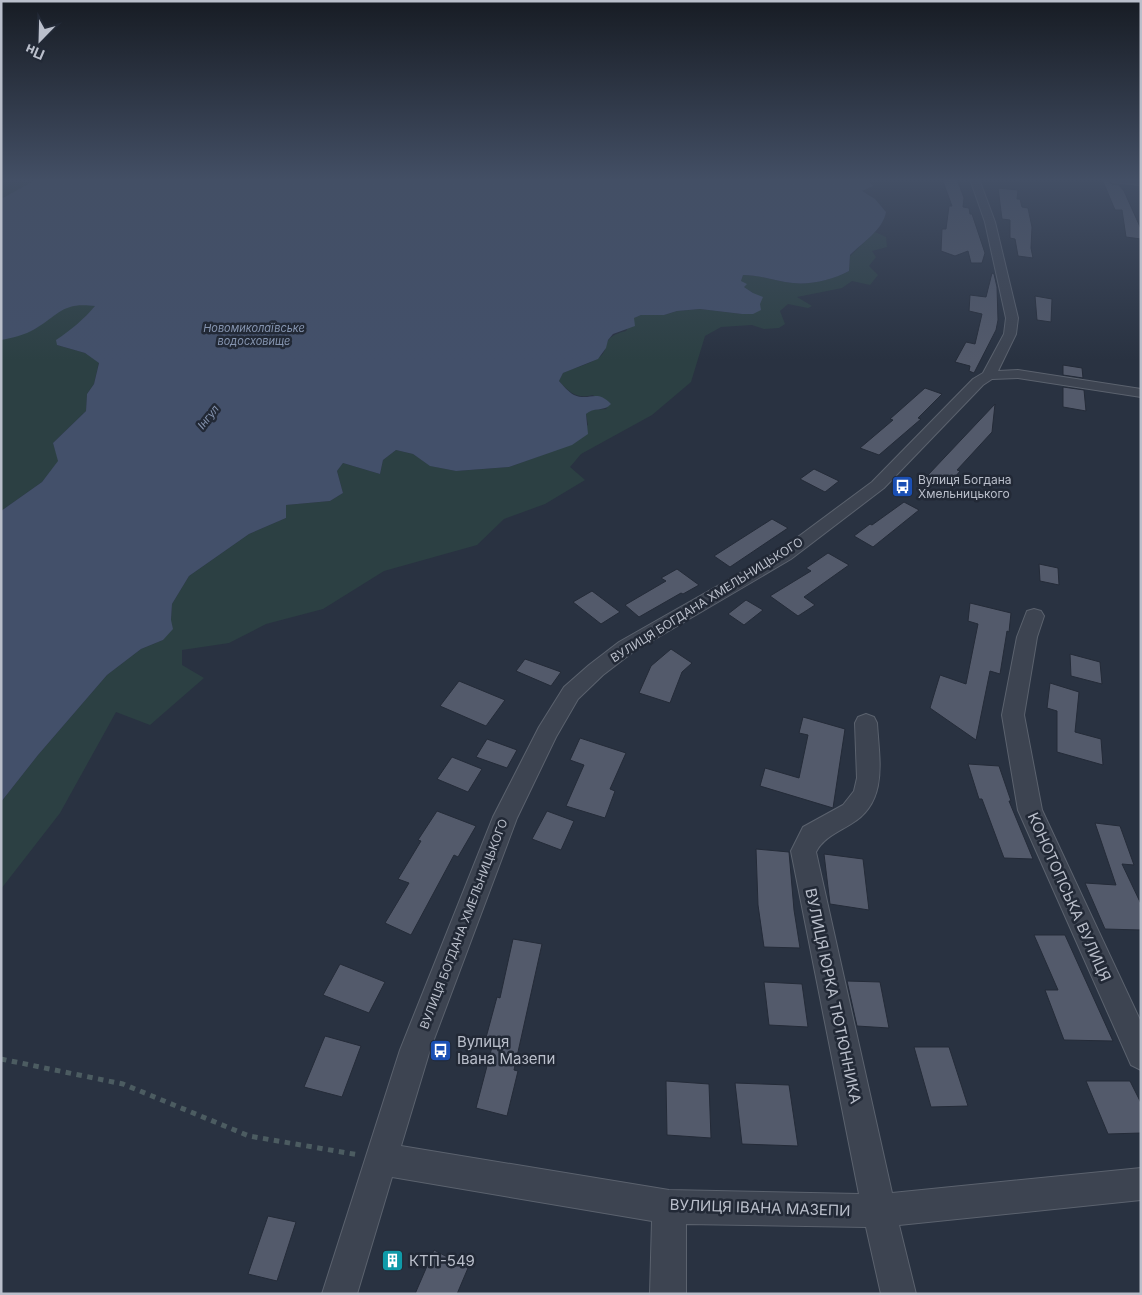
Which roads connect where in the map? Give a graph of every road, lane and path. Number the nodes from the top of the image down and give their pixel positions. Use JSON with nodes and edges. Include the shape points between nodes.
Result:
{"nodes":[{"id":1,"x":994,"y":239,"type":"edge"},
{"id":2,"x":989,"y":375,"type":"junction"},
{"id":3,"x":1141,"y":393,"type":"edge"},
{"id":4,"x":1034,"y":616,"type":"dead end"},
{"id":5,"x":866,"y":723,"type":"dead end"},
{"id":6,"x":1141,"y":1055,"type":"edge"},
{"id":7,"x":1,"y":1059,"type":"edge"},
{"id":8,"x":382,"y":1159,"type":"junction"},
{"id":9,"x":1141,"y":1184,"type":"edge"},
{"id":10,"x":669,"y":1206,"type":"junction"},
{"id":11,"x":878,"y":1211,"type":"junction"},
{"id":12,"x":339,"y":1294,"type":"edge"},
{"id":13,"x":668,"y":1294,"type":"edge"},
{"id":14,"x":899,"y":1294,"type":"edge"}],
"edges":[{"from":1,"to":2,"type":"street","name":"ВУЛИЦЯ БОГДАНА ХМЕЛЬНИЦЬКОГО","via":[[1012,318],[1010,334]]},
{"from":2,"to":3,"type":"street","via":[[1018,374]]},
{"from":2,"to":8,"type":"street","name":"ВУЛИЦЯ БОГДАНА ХМЕЛЬНИЦЬКОГО","via":[[978,382],[878,484],[785,555],[626,647],[571,693],[505,817],[415,1050]]},
{"from":4,"to":6,"type":"street","name":"КОНОТОПСЬКА ВУЛИЦЯ","via":[[1027,637],[1013,716],[1030,810]]},
{"from":5,"to":11,"type":"street","name":"ВУЛИЦЯ ЮРКА ТЮТЮННИКА","via":[[869,778],[864,796],[851,812],[812,835],[803,852]]},
{"from":7,"to":8,"type":"path","via":[[124,1084],[249,1136]]},
{"from":8,"to":10,"type":"street","name":"ВУЛИЦЯ ІВАНА МАЗЕПИ"},
{"from":8,"to":12,"type":"street","name":"ВУЛИЦЯ БОГДАНА ХМЕЛЬНИЦЬКОГО"},
{"from":9,"to":11,"type":"street","name":"ВУЛИЦЯ ІВАНА МАЗЕПИ"},
{"from":10,"to":11,"type":"street","name":"ВУЛИЦЯ ІВАНА МАЗЕПИ"},
{"from":10,"to":13,"type":"street"},
{"from":11,"to":14,"type":"street","name":"ВУЛИЦЯ ЮРКА ТЮТЮННИКА"}]}
